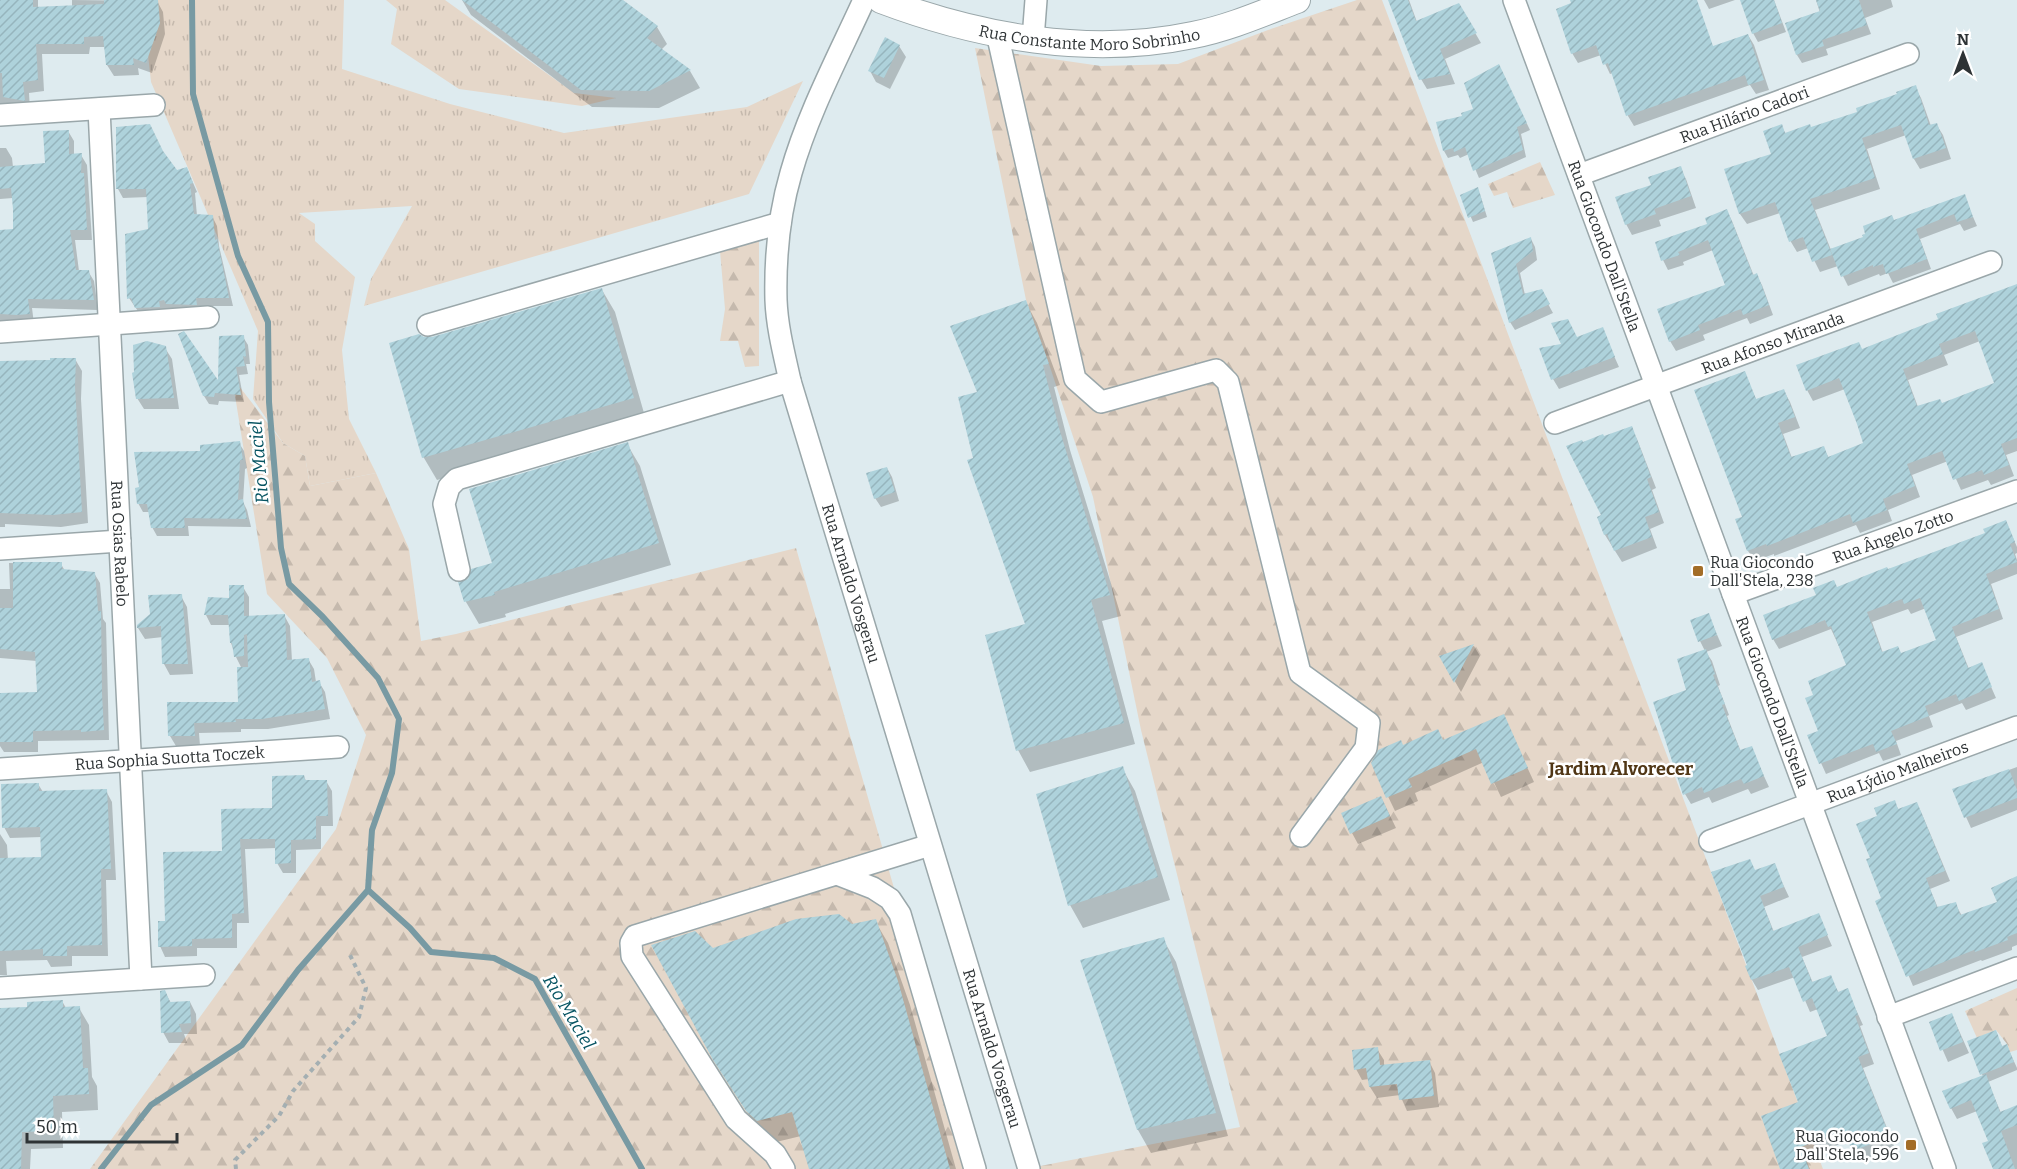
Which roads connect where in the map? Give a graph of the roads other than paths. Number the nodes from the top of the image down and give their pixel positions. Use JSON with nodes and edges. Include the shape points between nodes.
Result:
{"nodes":[{"id":1,"x":864,"y":0,"type":"edge"},
{"id":2,"x":881,"y":0,"type":"edge"},
{"id":3,"x":1036,"y":0,"type":"edge"},
{"id":4,"x":1297,"y":0,"type":"edge"},
{"id":5,"x":1514,"y":0,"type":"edge"},
{"id":6,"x":998,"y":33,"type":"junction"},
{"id":7,"x":1032,"y":39,"type":"junction"},
{"id":8,"x":1908,"y":54,"type":"dead end"},
{"id":9,"x":154,"y":105,"type":"dead end"},
{"id":10,"x":99,"y":109,"type":"junction"},
{"id":11,"x":0,"y":115,"type":"edge"},
{"id":12,"x":1579,"y":175,"type":"junction"},
{"id":13,"x":780,"y":223,"type":"junction"},
{"id":14,"x":1991,"y":262,"type":"dead end"},
{"id":15,"x":208,"y":317,"type":"dead end"},
{"id":16,"x":109,"y":324,"type":"junction"},
{"id":17,"x":428,"y":325,"type":"dead end"},
{"id":18,"x":0,"y":332,"type":"edge"},
{"id":19,"x":790,"y":381,"type":"junction"},
{"id":20,"x":1656,"y":386,"type":"junction"},
{"id":21,"x":1555,"y":423,"type":"dead end"},
{"id":22,"x":2017,"y":490,"type":"edge"},
{"id":23,"x":120,"y":541,"type":"junction"},
{"id":24,"x":0,"y":549,"type":"edge"},
{"id":25,"x":459,"y":570,"type":"dead end"},
{"id":26,"x":1733,"y":594,"type":"junction"},
{"id":27,"x":2017,"y":727,"type":"edge"},
{"id":28,"x":338,"y":747,"type":"dead end"},
{"id":29,"x":130,"y":760,"type":"junction"},
{"id":30,"x":0,"y":769,"type":"edge"},
{"id":31,"x":1810,"y":804,"type":"junction"},
{"id":32,"x":1301,"y":836,"type":"dead end"},
{"id":33,"x":1710,"y":841,"type":"dead end"},
{"id":34,"x":930,"y":845,"type":"junction"},
{"id":35,"x":837,"y":874,"type":"junction"},
{"id":36,"x":2017,"y":968,"type":"edge"},
{"id":37,"x":204,"y":975,"type":"dead end"},
{"id":38,"x":141,"y":979,"type":"junction"},
{"id":39,"x":0,"y":988,"type":"edge"},
{"id":40,"x":1888,"y":1017,"type":"junction"},
{"id":41,"x":784,"y":1169,"type":"edge"},
{"id":42,"x":975,"y":1169,"type":"edge"},
{"id":43,"x":1029,"y":1169,"type":"edge"},
{"id":44,"x":1945,"y":1169,"type":"edge"}],
"edges":[{"from":1,"to":13,"type":"street","name":"Rua Arnaldo Vosgerau","via":[[808,124],[791,173]]},
{"from":2,"to":6,"type":"main road","name":"Rua Constante Moro Sobrinho","via":[[953,24]]},
{"from":3,"to":7,"type":"street"},
{"from":4,"to":7,"type":"main road","name":"Rua Constante Moro Sobrinho","via":[[1229,25],[1163,41],[1097,45]]},
{"from":5,"to":12,"type":"street","name":"Rua Giocondo Dall'Stella"},
{"from":6,"to":7,"type":"main road","name":"Rua Constante Moro Sobrinho"},
{"from":6,"to":32,"type":"street","via":[[1076,379],[1101,402],[1216,370],[1228,382],[1300,673],[1369,723],[1366,748]]},
{"from":8,"to":12,"type":"street","name":"Rua Hilário Cadori"},
{"from":9,"to":10,"type":"street"},
{"from":10,"to":11,"type":"street"},
{"from":10,"to":16,"type":"street","name":"Rua Osias Rabelo"},
{"from":12,"to":20,"type":"street","name":"Rua Giocondo Dall'Stella"},
{"from":13,"to":17,"type":"street"},
{"from":13,"to":19,"type":"street","name":"Rua Arnaldo Vosgerau","via":[[776,301]]},
{"from":14,"to":20,"type":"street","name":"Rua Afonso Miranda"},
{"from":15,"to":16,"type":"street"},
{"from":16,"to":18,"type":"street"},
{"from":16,"to":23,"type":"street","name":"Rua Osias Rabelo"},
{"from":19,"to":25,"type":"street","via":[[457,479],[449,487],[444,504]]},
{"from":19,"to":34,"type":"street","name":"Rua Arnaldo Vosgerau"},
{"from":20,"to":21,"type":"street","name":"Rua Afonso Miranda"},
{"from":20,"to":26,"type":"street","name":"Rua Giocondo Dall'Stella"},
{"from":22,"to":26,"type":"street","name":"Rua Ângelo Zotto"},
{"from":23,"to":24,"type":"street"},
{"from":23,"to":29,"type":"street","name":"Rua Osias Rabelo"},
{"from":26,"to":31,"type":"street","name":"Rua Giocondo Dall'Stella"},
{"from":27,"to":31,"type":"street","name":"Rua Lýdio Malheiros"},
{"from":28,"to":29,"type":"street","name":"Rua Sophia Suotta Toczek"},
{"from":29,"to":30,"type":"street","name":"Rua Sophia Suotta Toczek"},
{"from":29,"to":38,"type":"street","name":"Rua Osias Rabelo"},
{"from":31,"to":33,"type":"street","name":"Rua Lýdio Malheiros"},
{"from":31,"to":40,"type":"street","name":"Rua Giocondo Dall'Stella"},
{"from":34,"to":35,"type":"street"},
{"from":34,"to":43,"type":"street","name":"Rua Arnaldo Vosgerau"},
{"from":35,"to":41,"type":"street","via":[[635,936],[631,943],[632,956],[736,1119],[775,1154]]},
{"from":35,"to":42,"type":"street","via":[[890,898],[900,914]]},
{"from":36,"to":40,"type":"street"},
{"from":37,"to":38,"type":"street"},
{"from":38,"to":39,"type":"street"},
{"from":40,"to":44,"type":"street","name":"Rua Giocondo Dall'Stella"}]}
